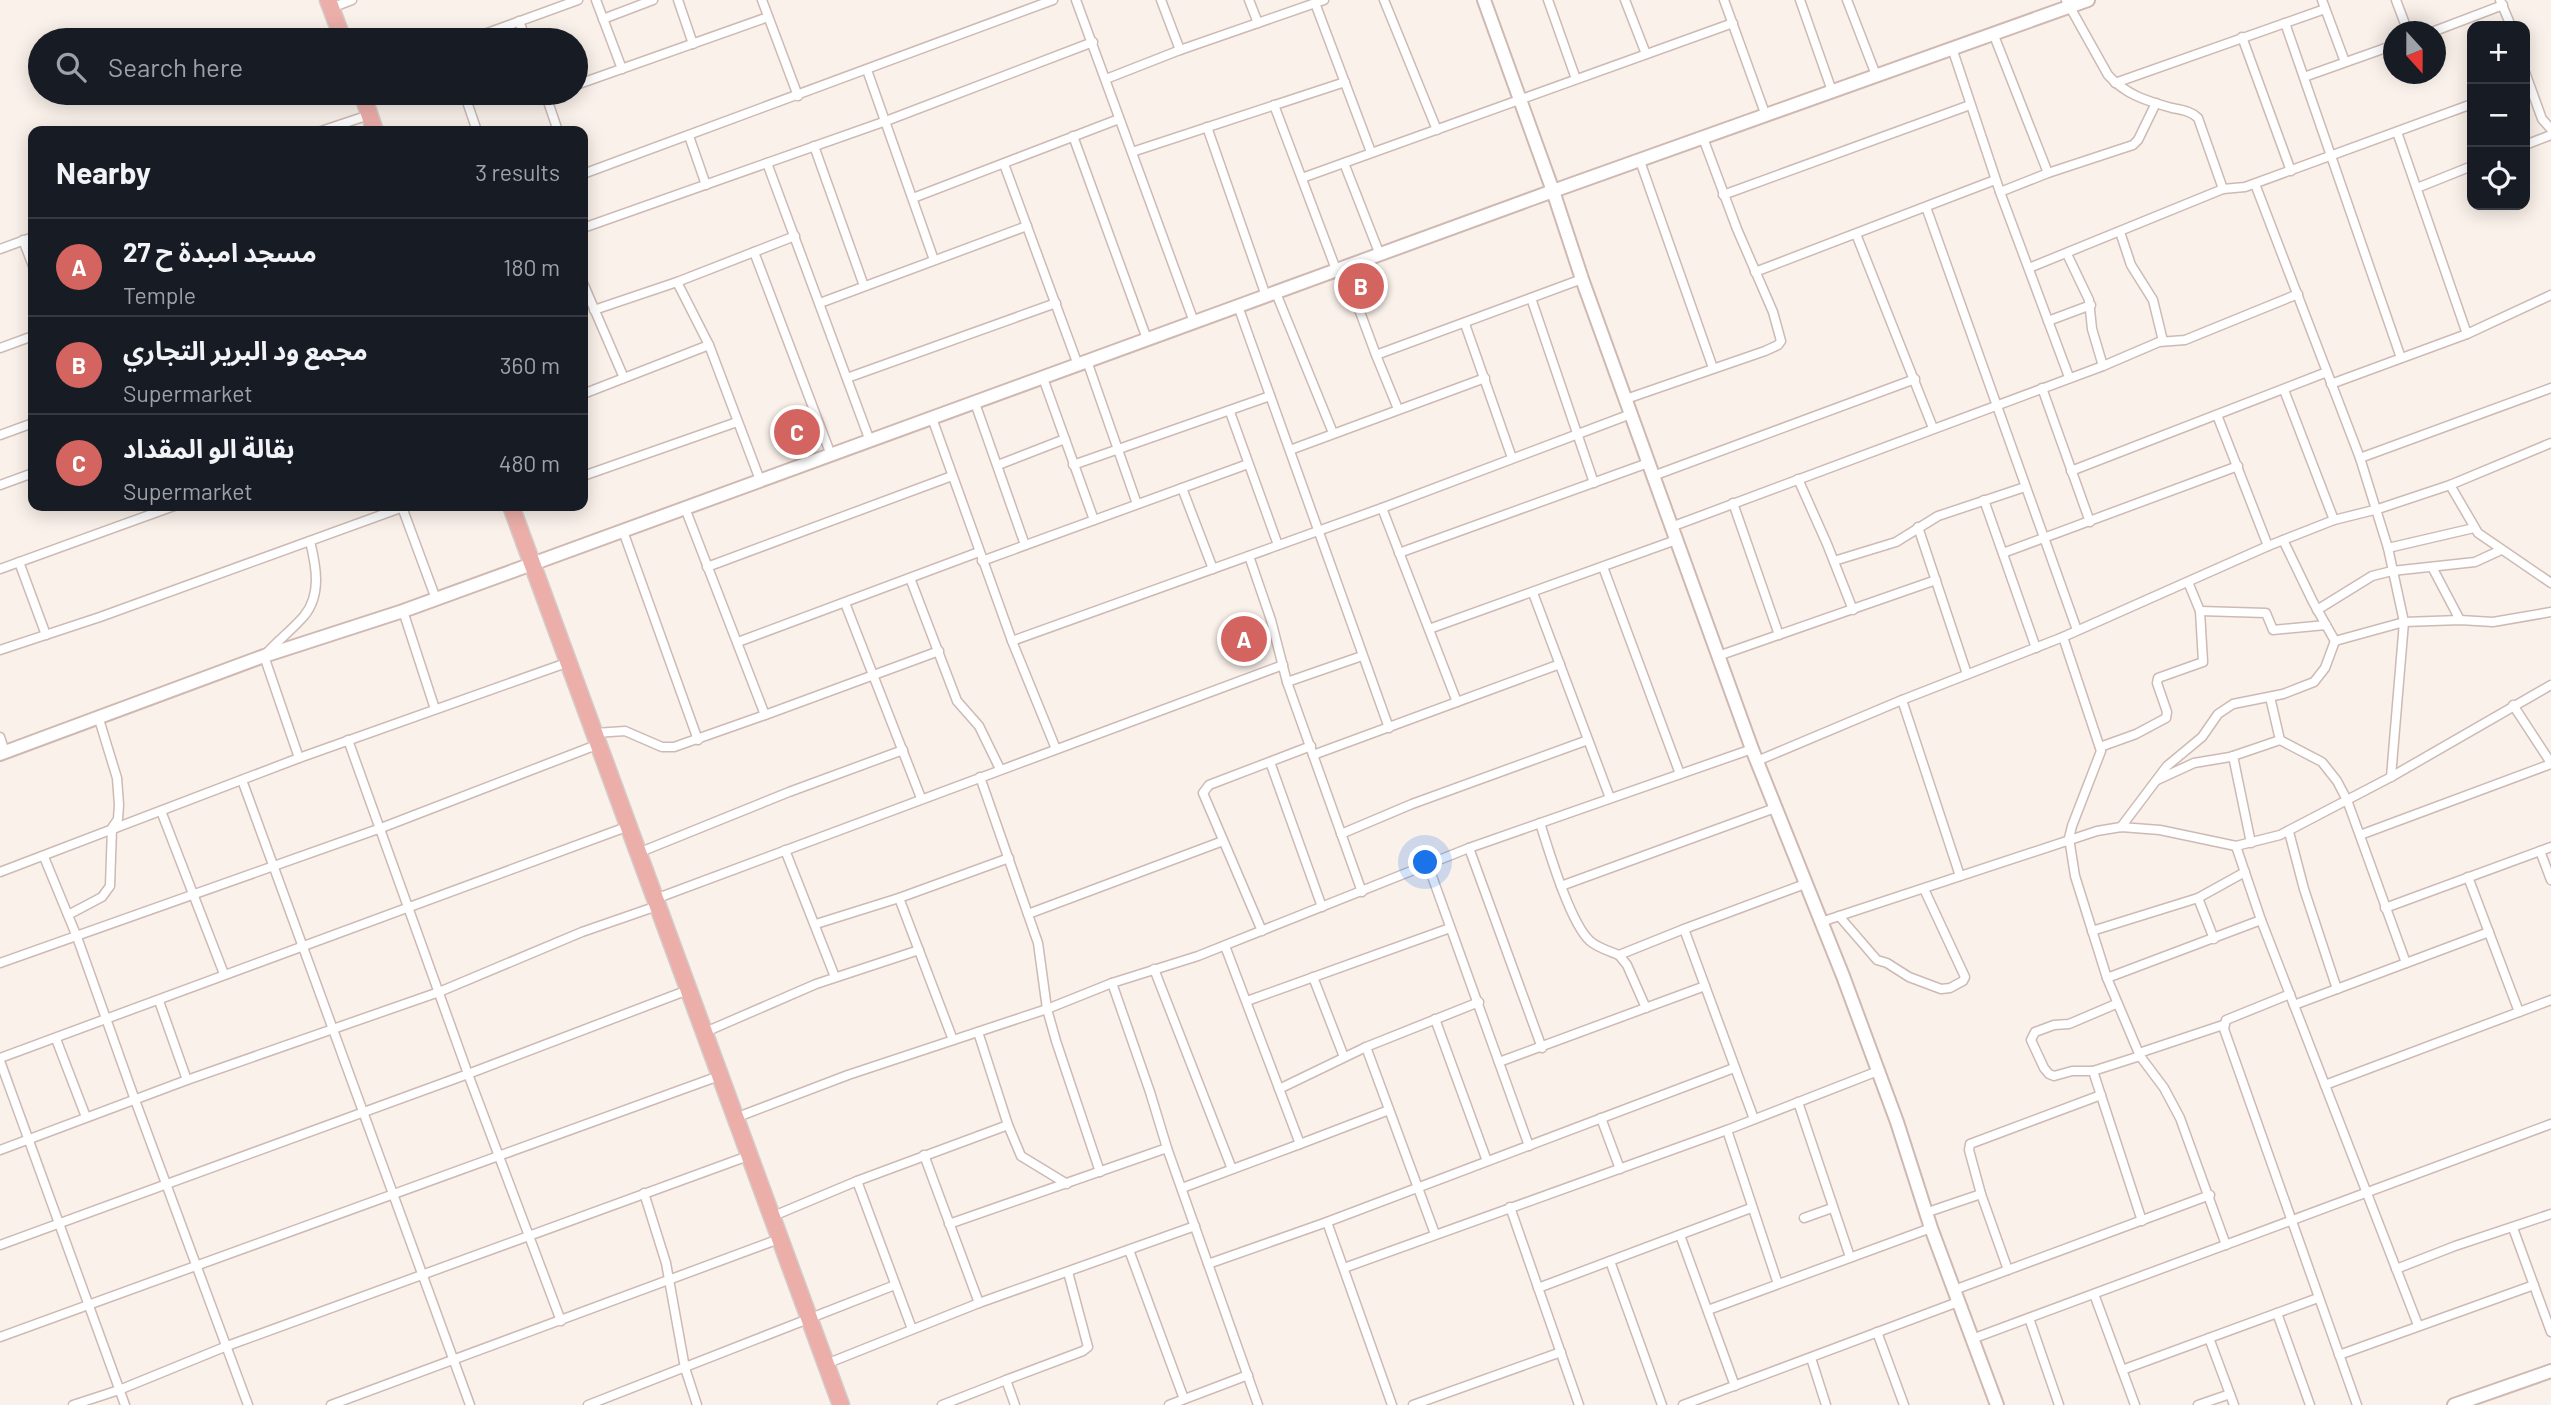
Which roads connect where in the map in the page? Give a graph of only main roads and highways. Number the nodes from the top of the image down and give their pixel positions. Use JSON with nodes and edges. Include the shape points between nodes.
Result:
{"nodes":[{"id":1,"x":330,"y":4,"type":"edge"},
{"id":2,"x":339,"y":28,"type":"edge"},
{"id":3,"x":366,"y":105,"type":"edge"},
{"id":4,"x":373,"y":126,"type":"edge"},
{"id":5,"x":513,"y":511,"type":"edge"},
{"id":6,"x":839,"y":1405,"type":"edge"}],
"edges":[{"from":1,"to":2,"type":"highway"},
{"from":3,"to":4,"type":"highway"},
{"from":5,"to":6,"type":"highway"}]}
